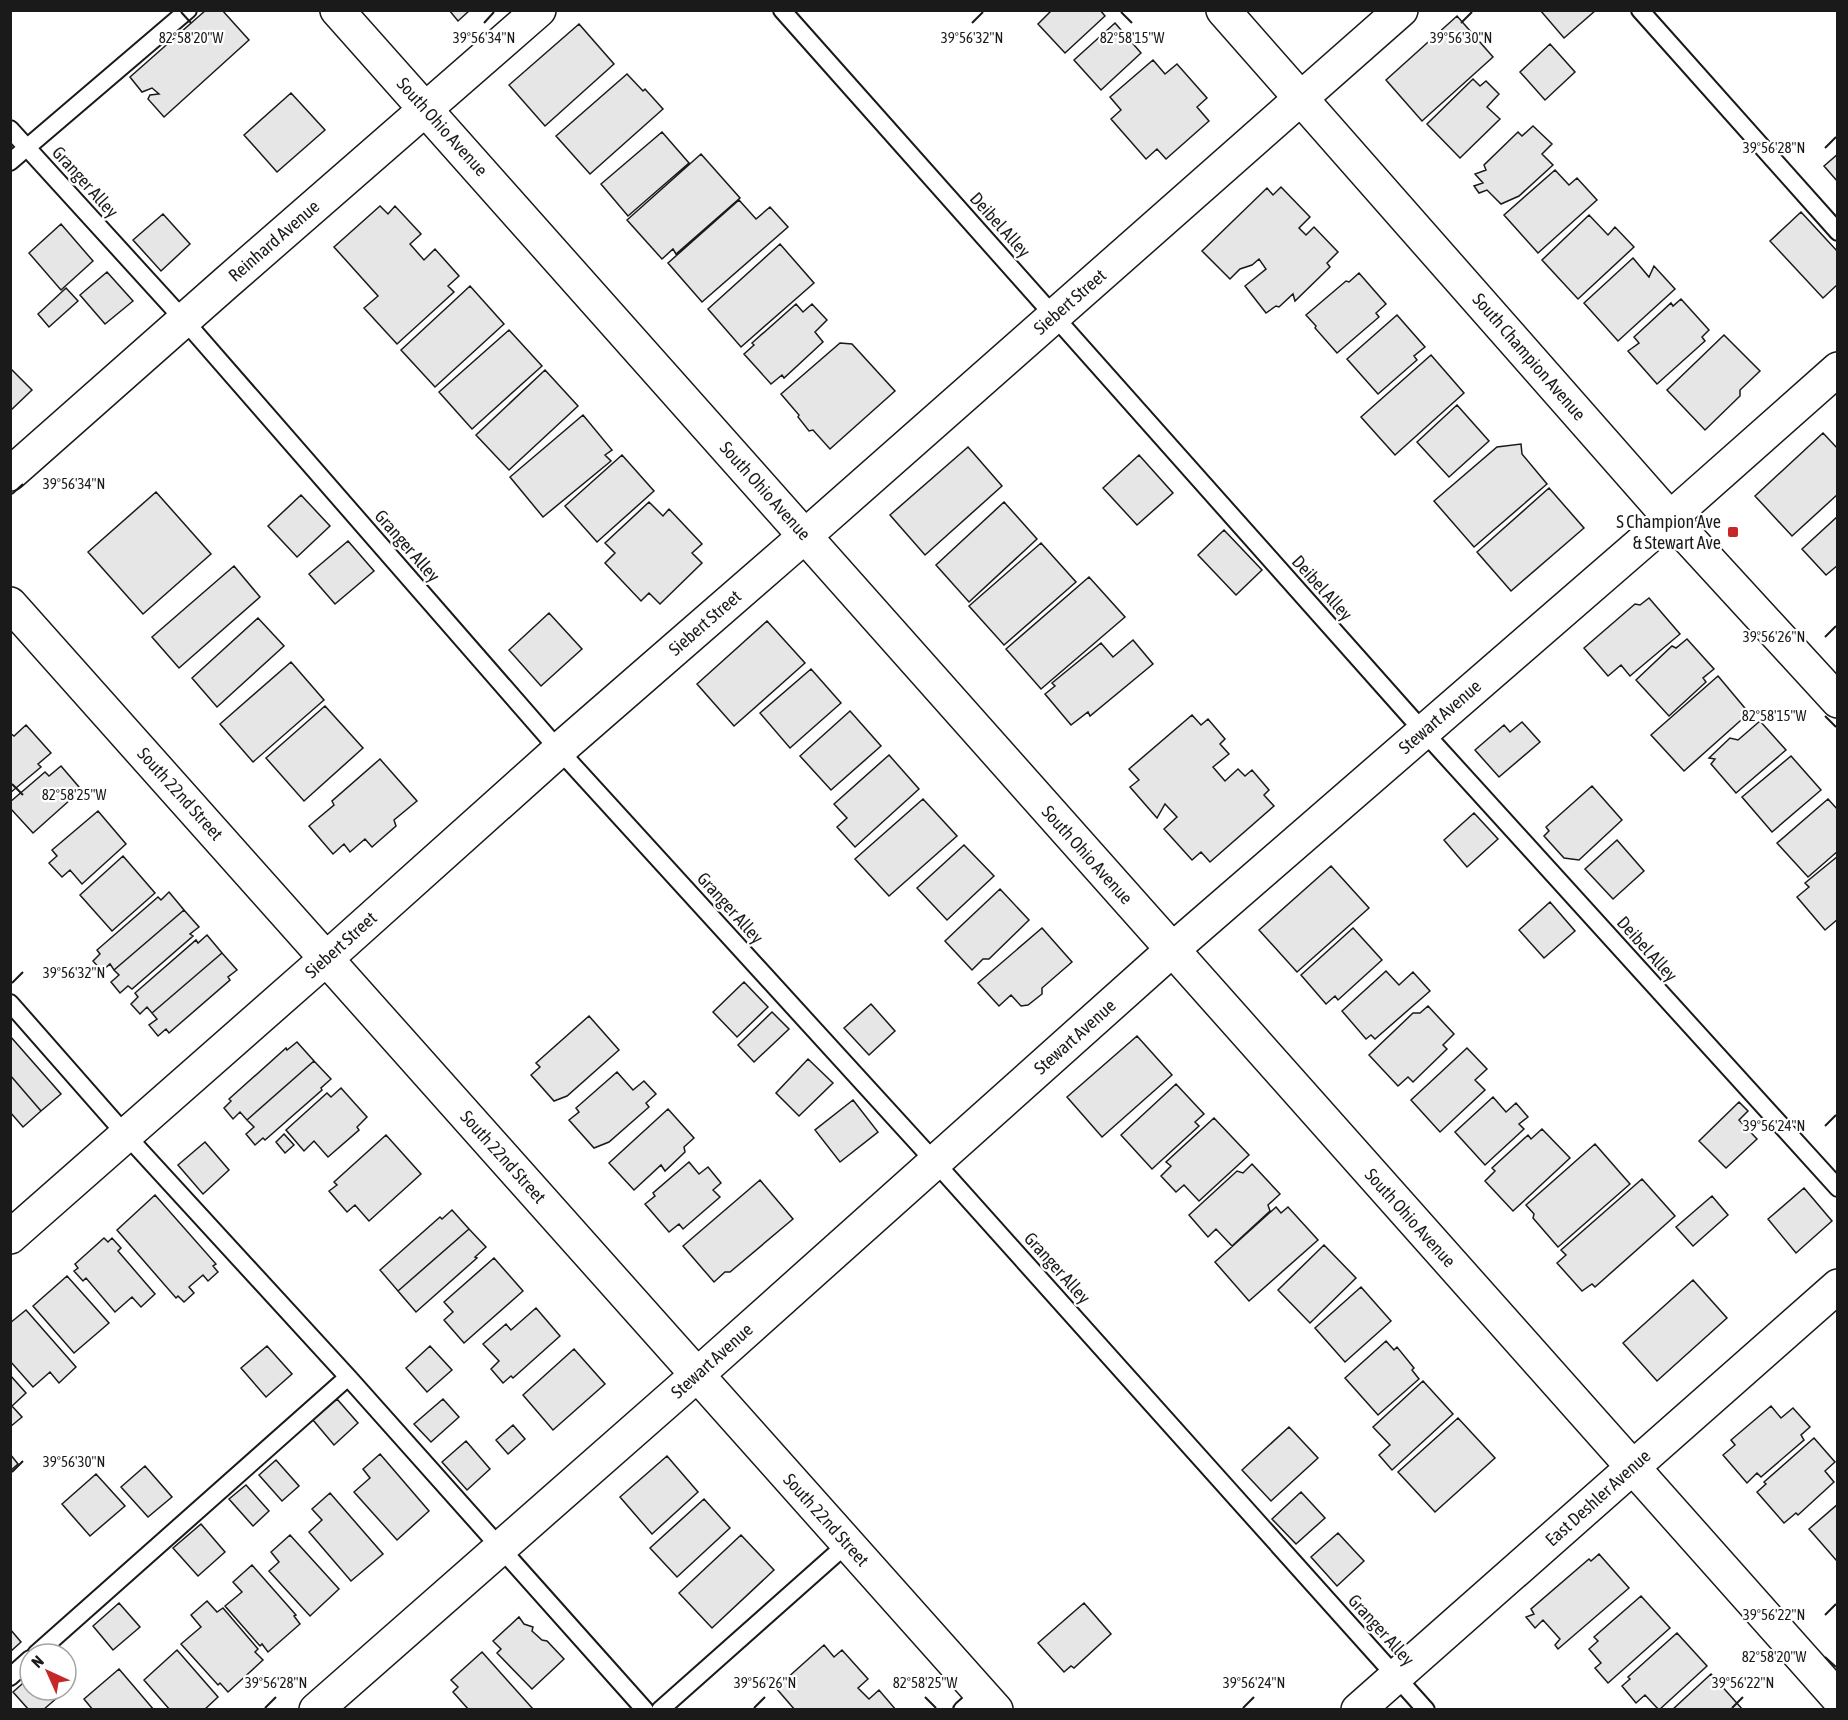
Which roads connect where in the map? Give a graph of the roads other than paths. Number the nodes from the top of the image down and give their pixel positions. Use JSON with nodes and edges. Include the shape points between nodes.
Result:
{"nodes":[{"id":1,"x":188,"y":10,"type":"edge"},
{"id":2,"x":337,"y":10,"type":"edge"},
{"id":3,"x":539,"y":10,"type":"edge"},
{"id":4,"x":782,"y":10,"type":"edge"},
{"id":5,"x":1223,"y":10,"type":"edge"},
{"id":6,"x":1401,"y":10,"type":"edge"},
{"id":7,"x":1640,"y":10,"type":"edge"},
{"id":8,"x":1300,"y":99,"type":"junction"},
{"id":9,"x":426,"y":109,"type":"junction"},
{"id":10,"x":10,"y":129,"type":"edge"},
{"id":11,"x":27,"y":147,"type":"junction"},
{"id":12,"x":10,"y":162,"type":"edge"},
{"id":13,"x":1838,"y":232,"type":"edge"},
{"id":14,"x":1054,"y":315,"type":"junction"},
{"id":15,"x":184,"y":320,"type":"junction"},
{"id":16,"x":1838,"y":369,"type":"edge"},
{"id":17,"x":10,"y":474,"type":"edge"},
{"id":18,"x":1670,"y":518,"type":"junction"},
{"id":19,"x":805,"y":536,"type":"junction"},
{"id":20,"x":10,"y":604,"type":"edge"},
{"id":21,"x":1838,"y":701,"type":"edge"},
{"id":22,"x":1423,"y":731,"type":"junction"},
{"id":23,"x":559,"y":750,"type":"junction"},
{"id":24,"x":1172,"y":950,"type":"junction"},
{"id":25,"x":327,"y":958,"type":"junction"},
{"id":26,"x":10,"y":1003,"type":"edge"},
{"id":27,"x":126,"y":1135,"type":"junction"},
{"id":28,"x":935,"y":1162,"type":"junction"},
{"id":29,"x":1838,"y":1188,"type":"edge"},
{"id":30,"x":10,"y":1237,"type":"edge"},
{"id":31,"x":1838,"y":1286,"type":"edge"},
{"id":32,"x":697,"y":1375,"type":"junction"},
{"id":33,"x":348,"y":1377,"type":"junction"},
{"id":34,"x":1632,"y":1467,"type":"junction"},
{"id":35,"x":848,"y":1544,"type":"junction"},
{"id":36,"x":500,"y":1548,"type":"junction"},
{"id":37,"x":50,"y":1642,"type":"edge"},
{"id":38,"x":1396,"y":1676,"type":"junction"},
{"id":39,"x":1838,"y":1698,"type":"edge"},
{"id":40,"x":980,"y":1704,"type":"edge"},
{"id":41,"x":316,"y":1710,"type":"edge"},
{"id":42,"x":645,"y":1710,"type":"edge"},
{"id":43,"x":660,"y":1710,"type":"edge"},
{"id":44,"x":1358,"y":1710,"type":"edge"},
{"id":45,"x":1426,"y":1710,"type":"edge"}],
"edges":[{"from":1,"to":11,"type":"lane"},
{"from":2,"to":9,"type":"street","name":"South Ohio Avenue"},
{"from":3,"to":9,"type":"street","name":"Reinhard Avenue"},
{"from":4,"to":14,"type":"lane","name":"Deibel Alley"},
{"from":5,"to":8,"type":"street","name":"South Champion Avenue"},
{"from":6,"to":8,"type":"street","name":"Siebert Street"},
{"from":7,"to":13,"type":"lane"},
{"from":8,"to":14,"type":"street","name":"Siebert Street"},
{"from":8,"to":18,"type":"street","name":"South Champion Avenue"},
{"from":9,"to":15,"type":"street","name":"Reinhard Avenue"},
{"from":9,"to":19,"type":"street","name":"South Ohio Avenue"},
{"from":10,"to":11,"type":"lane","name":"Granger Alley"},
{"from":11,"to":12,"type":"lane"},
{"from":11,"to":15,"type":"lane","name":"Granger Alley"},
{"from":14,"to":19,"type":"street","name":"Siebert Street"},
{"from":14,"to":22,"type":"lane","name":"Deibel Alley"},
{"from":15,"to":17,"type":"street","name":"Reinhard Avenue"},
{"from":15,"to":23,"type":"lane","name":"Granger Alley"},
{"from":16,"to":18,"type":"street","name":"Stewart Avenue"},
{"from":18,"to":21,"type":"street","name":"South Champion Avenue"},
{"from":18,"to":22,"type":"street","name":"Stewart Avenue"},
{"from":19,"to":23,"type":"street","name":"Siebert Street"},
{"from":19,"to":24,"type":"street","name":"South Ohio Avenue"},
{"from":20,"to":25,"type":"street","name":"South 22nd Street"},
{"from":22,"to":24,"type":"street","name":"Stewart Avenue"},
{"from":22,"to":29,"type":"lane","name":"Deibel Alley"},
{"from":23,"to":25,"type":"street","name":"Siebert Street"},
{"from":23,"to":28,"type":"lane","name":"Granger Alley"},
{"from":24,"to":28,"type":"street","name":"Stewart Avenue"},
{"from":24,"to":34,"type":"street","name":"South Ohio Avenue"},
{"from":25,"to":27,"type":"street","name":"Siebert Street"},
{"from":25,"to":32,"type":"street","name":"South 22nd Street"},
{"from":26,"to":27,"type":"lane"},
{"from":27,"to":30,"type":"street","name":"Siebert Street"},
{"from":27,"to":33,"type":"lane"},
{"from":28,"to":32,"type":"street","name":"Stewart Avenue"},
{"from":28,"to":38,"type":"lane","name":"Granger Alley"},
{"from":31,"to":34,"type":"street","name":"East Deshler Avenue"},
{"from":32,"to":35,"type":"street","name":"South 22nd Street"},
{"from":32,"to":36,"type":"street","name":"Stewart Avenue"},
{"from":33,"to":36,"type":"lane"},
{"from":33,"to":37,"type":"lane"},
{"from":34,"to":38,"type":"street","name":"East Deshler Avenue"},
{"from":34,"to":39,"type":"street","name":"South Ohio Avenue"},
{"from":35,"to":40,"type":"street","name":"South 22nd Street"},
{"from":35,"to":43,"type":"lane"},
{"from":36,"to":41,"type":"street","name":"Stewart Avenue"},
{"from":36,"to":42,"type":"lane"},
{"from":38,"to":44,"type":"street","name":"East Deshler Avenue"},
{"from":38,"to":45,"type":"lane","name":"Granger Alley"}]}
